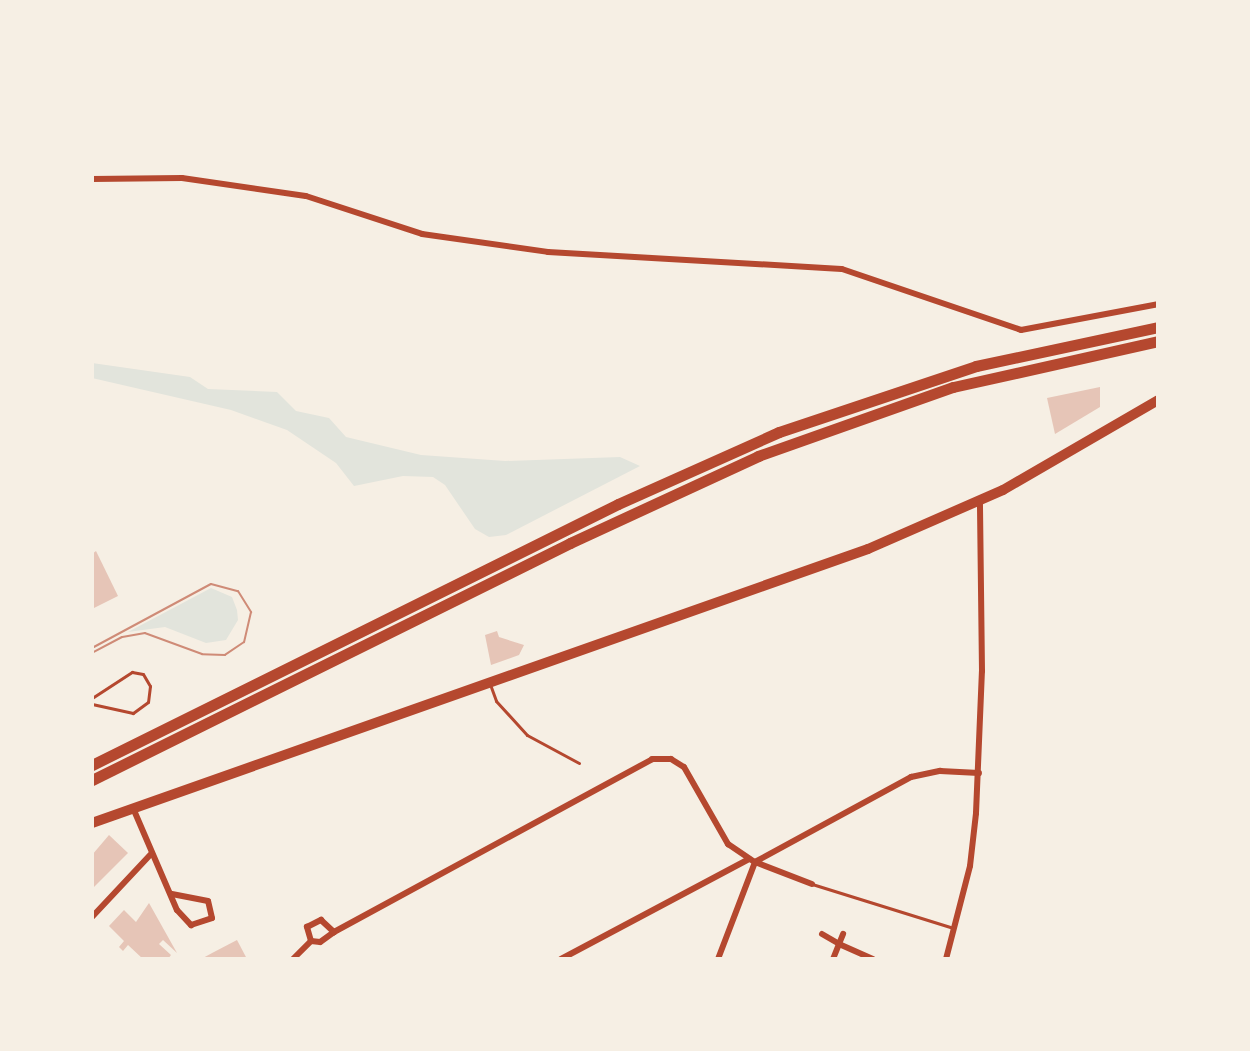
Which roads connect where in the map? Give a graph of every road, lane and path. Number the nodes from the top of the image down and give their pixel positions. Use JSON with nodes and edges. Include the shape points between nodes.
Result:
{"nodes":[{"id":1,"x":92,"y":179,"type":"edge"},
{"id":2,"x":1158,"y":304,"type":"edge"},
{"id":3,"x":1158,"y":327,"type":"edge"},
{"id":4,"x":1158,"y":341,"type":"edge"},
{"id":5,"x":1158,"y":400,"type":"edge"},
{"id":6,"x":980,"y":501,"type":"junction"},
{"id":7,"x":490,"y":680,"type":"junction"},
{"id":8,"x":92,"y":701,"type":"edge"},
{"id":9,"x":579,"y":763,"type":"dead end"},
{"id":10,"x":92,"y":765,"type":"edge"},
{"id":11,"x":979,"y":773,"type":"junction"},
{"id":12,"x":92,"y":780,"type":"edge"},
{"id":13,"x":133,"y":807,"type":"junction"},
{"id":14,"x":92,"y":823,"type":"edge"},
{"id":15,"x":151,"y":854,"type":"junction"},
{"id":16,"x":752,"y":860,"type":"junction"},
{"id":17,"x":812,"y":884,"type":"joint"},
{"id":18,"x":171,"y":894,"type":"junction"},
{"id":19,"x":92,"y":917,"type":"edge"},
{"id":20,"x":954,"y":929,"type":"junction"},
{"id":21,"x":334,"y":932,"type":"junction"},
{"id":22,"x":822,"y":934,"type":"dead end"},
{"id":23,"x":843,"y":934,"type":"dead end"},
{"id":24,"x":311,"y":941,"type":"junction"},
{"id":25,"x":839,"y":944,"type":"junction"},
{"id":26,"x":293,"y":959,"type":"edge"},
{"id":27,"x":561,"y":959,"type":"edge"},
{"id":28,"x":718,"y":959,"type":"edge"},
{"id":29,"x":833,"y":959,"type":"edge"},
{"id":30,"x":873,"y":959,"type":"edge"},
{"id":31,"x":946,"y":959,"type":"edge"}],
"edges":[{"from":1,"to":2,"type":"street","via":[[182,178],[306,196],[422,234],[582,254],[842,269],[1021,330]]},
{"from":3,"to":10,"type":"highway","via":[[976,366],[779,432],[577,524]]},
{"from":4,"to":12,"type":"highway","via":[[966,383],[771,451],[570,543]]},
{"from":5,"to":6,"type":"main road"},
{"from":6,"to":7,"type":"main road","via":[[868,549]]},
{"from":6,"to":11,"type":"street"},
{"from":7,"to":9,"type":"lane","via":[[496,701],[527,735]]},
{"from":7,"to":13,"type":"main road"},
{"from":8,"to":8,"type":"lane","via":[[133,713],[146,705],[150,686],[143,674],[132,672]]},
{"from":11,"to":16,"type":"street","via":[[940,771],[911,777]]},
{"from":11,"to":20,"type":"street","via":[[970,866]]},
{"from":13,"to":14,"type":"main road"},
{"from":13,"to":15,"type":"street"},
{"from":15,"to":18,"type":"street"},
{"from":15,"to":19,"type":"street"},
{"from":16,"to":17,"type":"street"},
{"from":16,"to":21,"type":"street","via":[[728,844],[684,767],[658,758]]},
{"from":16,"to":27,"type":"street"},
{"from":16,"to":28,"type":"street"},
{"from":17,"to":20,"type":"lane"},
{"from":18,"to":18,"type":"street","via":[[191,925],[212,918],[208,901]]},
{"from":20,"to":31,"type":"street"},
{"from":21,"to":24,"type":"street","via":[[320,942]]},
{"from":21,"to":24,"type":"street","via":[[321,920],[312,921],[307,927]]},
{"from":22,"to":25,"type":"street"},
{"from":23,"to":25,"type":"street"},
{"from":24,"to":26,"type":"street"},
{"from":25,"to":29,"type":"street"},
{"from":25,"to":30,"type":"street"}]}
